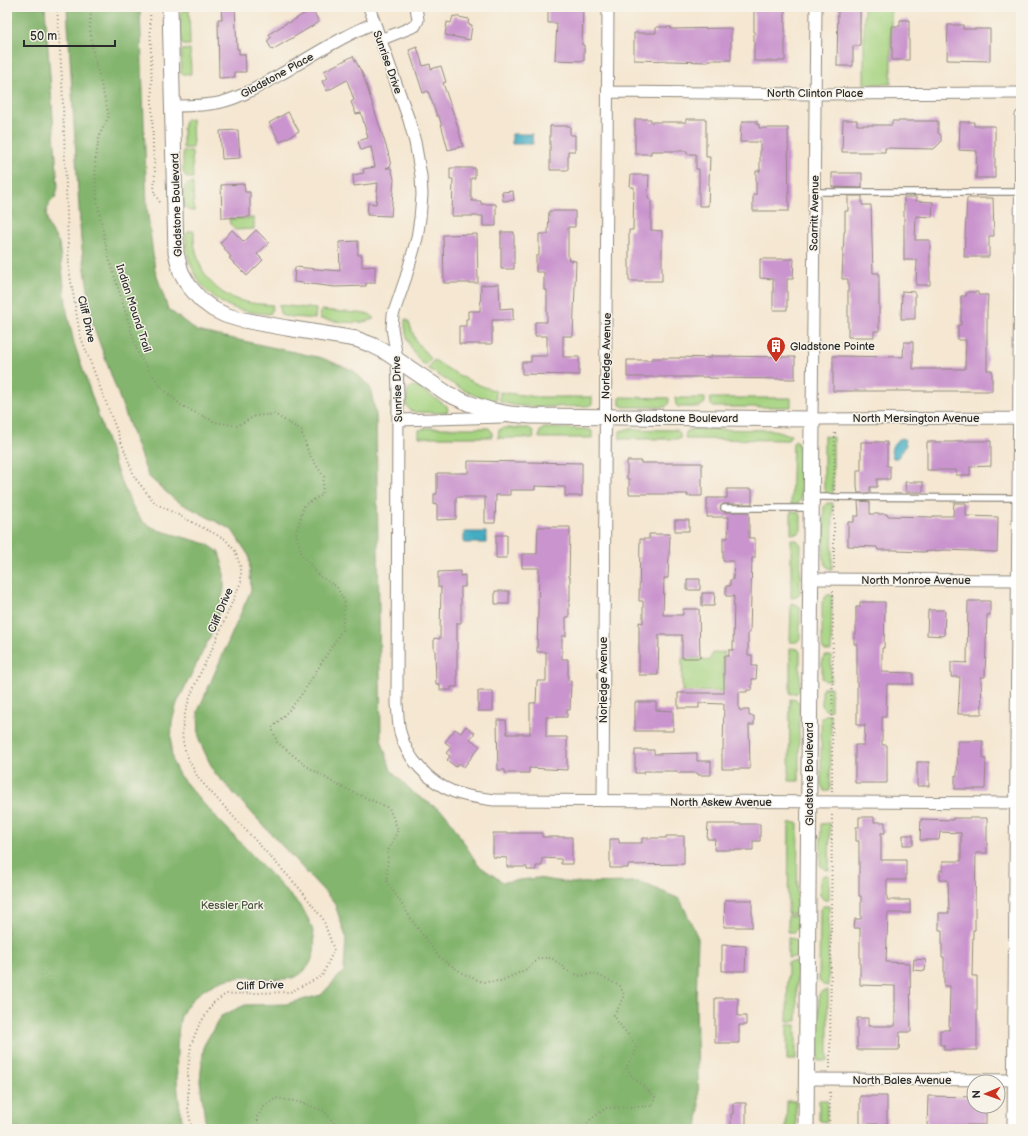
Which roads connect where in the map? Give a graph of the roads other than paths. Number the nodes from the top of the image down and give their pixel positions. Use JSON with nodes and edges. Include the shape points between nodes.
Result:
{"nodes":[{"id":1,"x":170,"y":7,"type":"edge"},
{"id":2,"x":369,"y":7,"type":"edge"},
{"id":3,"x":416,"y":7,"type":"edge"},
{"id":4,"x":608,"y":7,"type":"edge"},
{"id":5,"x":816,"y":7,"type":"edge"},
{"id":6,"x":374,"y":23,"type":"junction"},
{"id":7,"x":380,"y":40,"type":"junction"},
{"id":8,"x":608,"y":92,"type":"junction"},
{"id":9,"x":1021,"y":93,"type":"edge"},
{"id":10,"x":815,"y":94,"type":"junction"},
{"id":11,"x":173,"y":106,"type":"junction"},
{"id":12,"x":1021,"y":116,"type":"edge"},
{"id":13,"x":814,"y":192,"type":"junction"},
{"id":14,"x":1021,"y":192,"type":"edge"},
{"id":15,"x":397,"y":359,"type":"junction"},
{"id":16,"x":423,"y":378,"type":"joint"},
{"id":17,"x":531,"y":416,"type":"junction"},
{"id":18,"x":605,"y":417,"type":"junction"},
{"id":19,"x":1020,"y":418,"type":"edge"},
{"id":20,"x":812,"y":419,"type":"junction"},
{"id":21,"x":398,"y":420,"type":"junction"},
{"id":22,"x":1018,"y":498,"type":"junction"},
{"id":23,"x":811,"y":503,"type":"junction"},
{"id":24,"x":724,"y":508,"type":"dead end"},
{"id":25,"x":811,"y":579,"type":"junction"},
{"id":26,"x":1019,"y":580,"type":"edge"},
{"id":27,"x":427,"y":775,"type":"joint"},
{"id":28,"x":603,"y":801,"type":"junction"},
{"id":29,"x":809,"y":802,"type":"junction"},
{"id":30,"x":1018,"y":803,"type":"edge"},
{"id":31,"x":807,"y":1079,"type":"junction"},
{"id":32,"x":1017,"y":1080,"type":"edge"},
{"id":33,"x":806,"y":1129,"type":"edge"},
{"id":34,"x":1013,"y":1129,"type":"edge"}],
"edges":[{"from":1,"to":11,"type":"street","name":"Gladstone Boulevard"},
{"from":2,"to":6,"type":"street","name":"Sunrise Drive"},
{"from":3,"to":7,"type":"street","via":[[418,20],[415,26]]},
{"from":4,"to":8,"type":"street","name":"Norledge Avenue"},
{"from":5,"to":10,"type":"street","name":"Scarritt Avenue"},
{"from":6,"to":7,"type":"street","name":"Sunrise Drive"},
{"from":6,"to":11,"type":"street","name":"Gladstone Place","via":[[242,95],[204,105]]},
{"from":7,"to":15,"type":"street","name":"Sunrise Drive","via":[[409,120],[421,176],[422,195],[417,238],[393,315],[392,328]]},
{"from":8,"to":10,"type":"street","name":"North Clinton Place"},
{"from":8,"to":18,"type":"street","name":"Norledge Avenue"},
{"from":9,"to":10,"type":"street","name":"North Clinton Place"},
{"from":10,"to":13,"type":"street","name":"Scarritt Avenue"},
{"from":11,"to":15,"type":"street","name":"Gladstone Boulevard","via":[[176,253],[181,272],[202,300],[213,309],[231,317],[356,339],[372,344]]},
{"from":12,"to":14,"type":"street"},
{"from":13,"to":14,"type":"lane"},
{"from":13,"to":20,"type":"street","name":"Scarritt Avenue"},
{"from":14,"to":19,"type":"street"},
{"from":15,"to":16,"type":"street","name":"Gladstone Boulevard"},
{"from":15,"to":21,"type":"street","name":"Sunrise Drive"},
{"from":16,"to":17,"type":"street","name":"North Gladstone Boulevard","via":[[468,403],[490,410]]},
{"from":17,"to":18,"type":"street","name":"North Gladstone Boulevard"},
{"from":17,"to":21,"type":"street","name":"North Gladstone Boulevard"},
{"from":18,"to":20,"type":"street","name":"North Gladstone Boulevard"},
{"from":18,"to":28,"type":"street","name":"Norledge Avenue"},
{"from":19,"to":20,"type":"street","name":"North Mersington Avenue"},
{"from":19,"to":22,"type":"street"},
{"from":20,"to":23,"type":"street","name":"Gladstone Boulevard"},
{"from":21,"to":27,"type":"street","name":"Sunrise Drive","via":[[398,718],[400,732],[412,759]]},
{"from":22,"to":23,"type":"lane","via":[[834,498]]},
{"from":22,"to":26,"type":"street"},
{"from":23,"to":24,"type":"lane"},
{"from":23,"to":25,"type":"street","name":"Gladstone Boulevard"},
{"from":25,"to":26,"type":"street","name":"North Monroe Avenue"},
{"from":25,"to":29,"type":"street","name":"Gladstone Boulevard"},
{"from":26,"to":30,"type":"street"},
{"from":27,"to":28,"type":"street","name":"North Askew Avenue","via":[[454,792],[474,798]]},
{"from":28,"to":29,"type":"street","name":"North Askew Avenue"},
{"from":29,"to":30,"type":"street","name":"North Askew Avenue"},
{"from":29,"to":31,"type":"street","name":"Gladstone Boulevard"},
{"from":30,"to":32,"type":"street"},
{"from":31,"to":32,"type":"street","name":"North Bales Avenue"},
{"from":31,"to":33,"type":"street","name":"Gladstone Boulevard"},
{"from":32,"to":34,"type":"street"}]}
